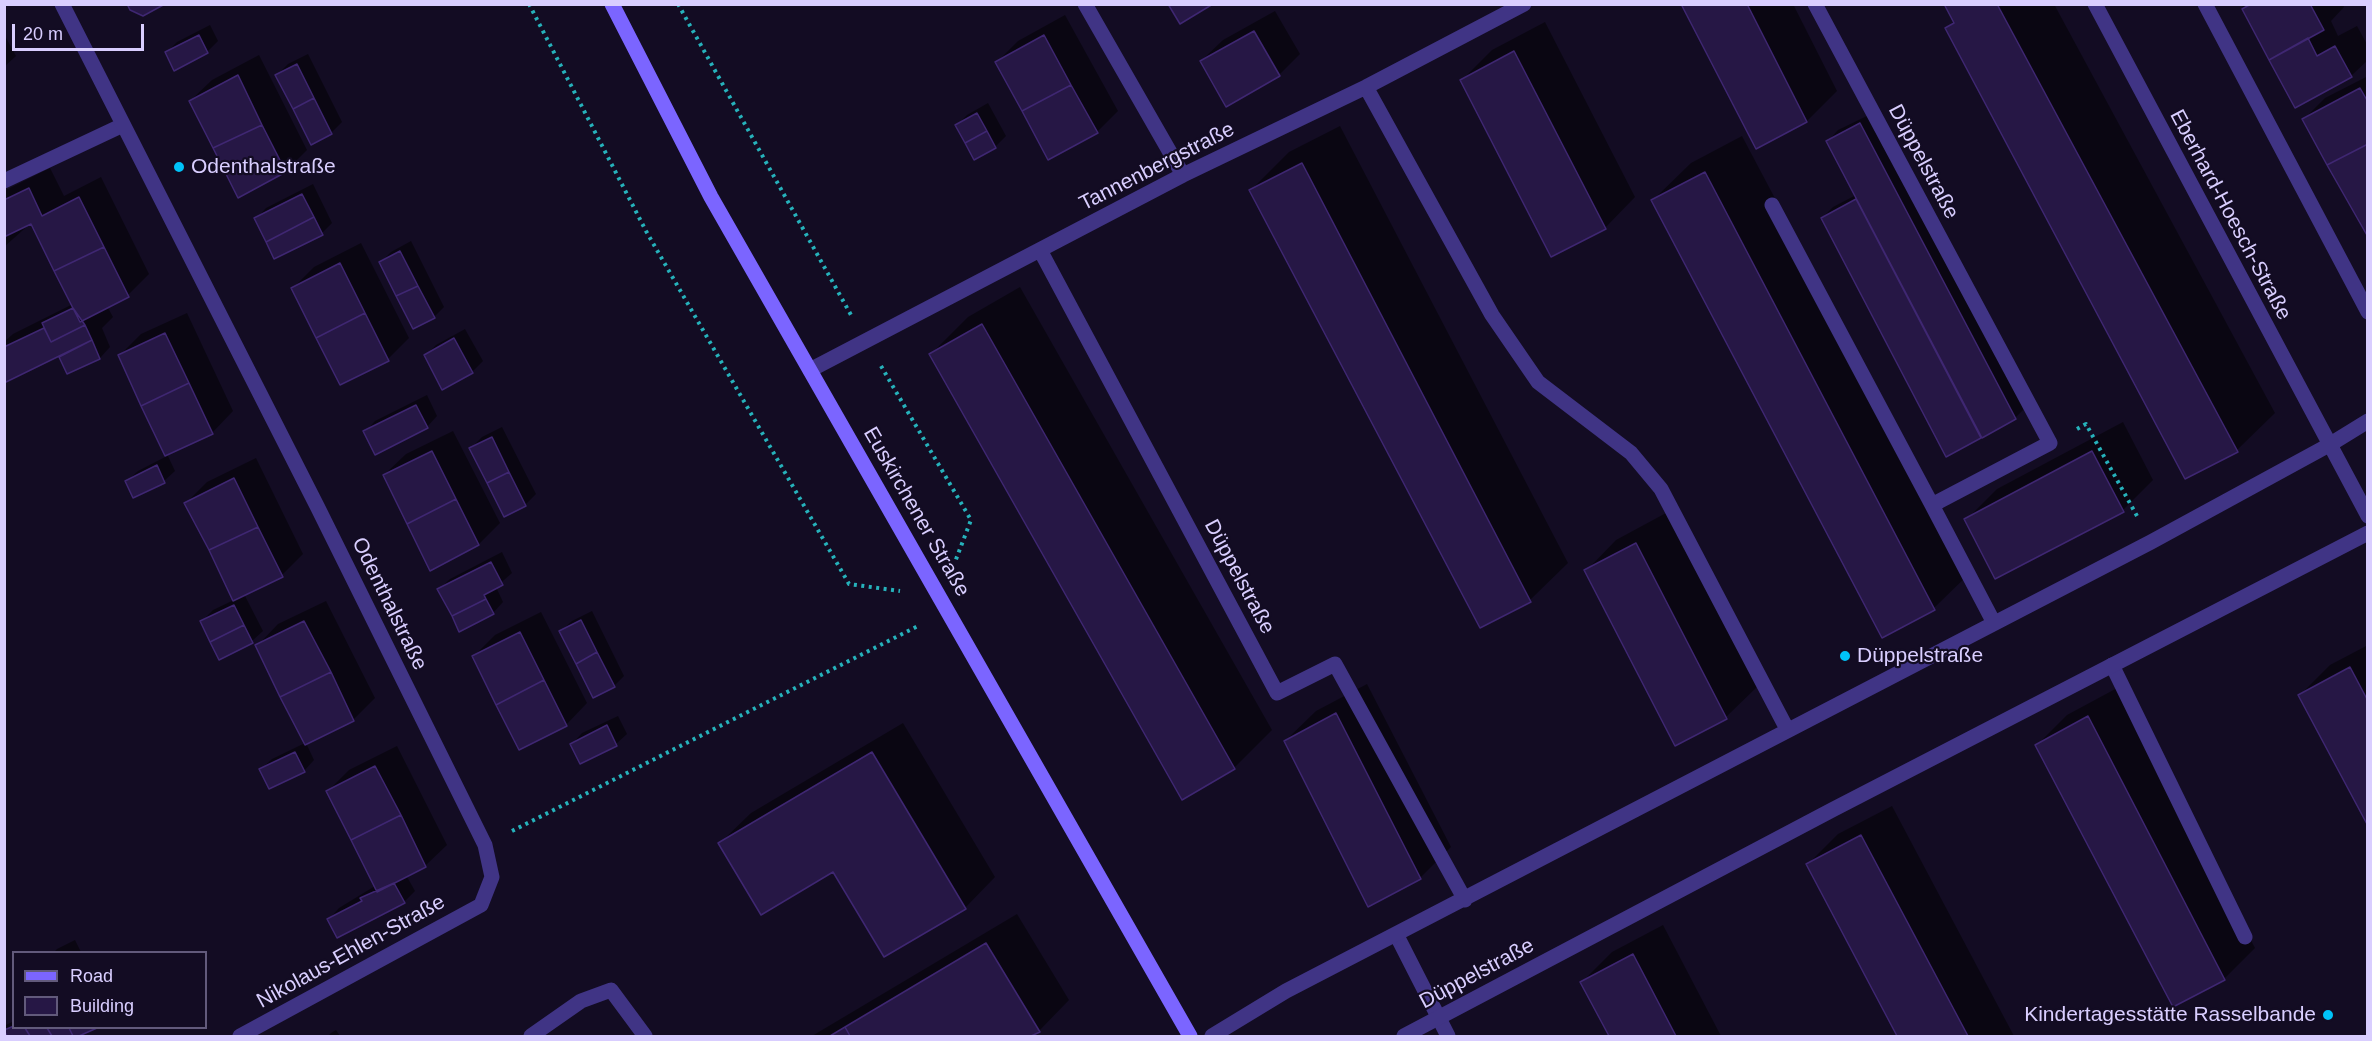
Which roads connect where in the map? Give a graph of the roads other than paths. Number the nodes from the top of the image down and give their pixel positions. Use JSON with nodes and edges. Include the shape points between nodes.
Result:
{"nodes":[{"id":1,"x":62,"y":4,"type":"edge"},
{"id":2,"x":612,"y":4,"type":"edge"},
{"id":3,"x":1085,"y":4,"type":"edge"},
{"id":4,"x":1524,"y":4,"type":"edge"},
{"id":5,"x":1815,"y":4,"type":"edge"},
{"id":6,"x":2095,"y":4,"type":"edge"},
{"id":7,"x":2205,"y":4,"type":"edge"},
{"id":8,"x":1365,"y":87,"type":"junction"},
{"id":9,"x":123,"y":125,"type":"junction"},
{"id":10,"x":1183,"y":175,"type":"junction"},
{"id":11,"x":4,"y":181,"type":"edge"},
{"id":12,"x":1772,"y":205,"type":"dead end"},
{"id":13,"x":1040,"y":250,"type":"junction"},
{"id":14,"x":2367,"y":312,"type":"edge"},
{"id":15,"x":810,"y":370,"type":"junction"},
{"id":16,"x":2367,"y":421,"type":"edge"},
{"id":17,"x":2329,"y":445,"type":"junction"},
{"id":18,"x":1932,"y":505,"type":"junction"},
{"id":19,"x":2367,"y":516,"type":"edge"},
{"id":20,"x":2367,"y":533,"type":"edge"},
{"id":21,"x":1994,"y":623,"type":"junction"},
{"id":22,"x":2112,"y":665,"type":"junction"},
{"id":23,"x":1787,"y":729,"type":"junction"},
{"id":24,"x":1465,"y":900,"type":"junction"},
{"id":25,"x":481,"y":905,"type":"joint"},
{"id":26,"x":1396,"y":936,"type":"junction"},
{"id":27,"x":2245,"y":936,"type":"dead end"},
{"id":28,"x":1438,"y":1018,"type":"junction"},
{"id":29,"x":240,"y":1036,"type":"edge"},
{"id":30,"x":531,"y":1036,"type":"edge"},
{"id":31,"x":645,"y":1036,"type":"edge"},
{"id":32,"x":1190,"y":1036,"type":"edge"},
{"id":33,"x":1212,"y":1036,"type":"edge"},
{"id":34,"x":1404,"y":1036,"type":"edge"},
{"id":35,"x":1448,"y":1036,"type":"edge"}],
"edges":[{"from":1,"to":9,"type":"street","name":"Odenthalstraße"},
{"from":2,"to":15,"type":"street","name":"Euskirchener Straße","via":[[711,197]]},
{"from":3,"to":10,"type":"street"},
{"from":4,"to":8,"type":"street","name":"Tannenbergstraße"},
{"from":5,"to":18,"type":"street","name":"Düppelstraße","via":[[2050,443]]},
{"from":6,"to":17,"type":"street","name":"Eberhard-Hoesch-Straße"},
{"from":7,"to":14,"type":"street"},
{"from":8,"to":10,"type":"street","name":"Tannenbergstraße"},
{"from":8,"to":23,"type":"street","via":[[1492,315],[1538,382],[1631,453],[1661,489]]},
{"from":9,"to":11,"type":"street"},
{"from":9,"to":25,"type":"street","name":"Odenthalstraße","via":[[485,845],[492,877]]},
{"from":10,"to":13,"type":"street","name":"Tannenbergstraße"},
{"from":12,"to":18,"type":"street"},
{"from":13,"to":15,"type":"street","name":"Tannenbergstraße"},
{"from":13,"to":24,"type":"street","name":"Düppelstraße","via":[[1277,693],[1335,664]]},
{"from":15,"to":32,"type":"street","name":"Euskirchener Straße"},
{"from":16,"to":17,"type":"street"},
{"from":17,"to":19,"type":"street","name":"Eberhard-Hoesch-Straße"},
{"from":17,"to":21,"type":"street"},
{"from":18,"to":21,"type":"street"},
{"from":20,"to":22,"type":"street","name":"Düppelstraße"},
{"from":21,"to":23,"type":"street"},
{"from":22,"to":27,"type":"street"},
{"from":22,"to":28,"type":"street","name":"Düppelstraße"},
{"from":23,"to":24,"type":"street"},
{"from":24,"to":26,"type":"street"},
{"from":25,"to":29,"type":"street","name":"Nikolaus-Ehlen-Straße"},
{"from":26,"to":28,"type":"street"},
{"from":26,"to":33,"type":"street","via":[[1259,1007]]},
{"from":28,"to":34,"type":"street","name":"Düppelstraße"},
{"from":28,"to":35,"type":"street"},
{"from":30,"to":31,"type":"street","via":[[581,1001],[611,990]]}]}
